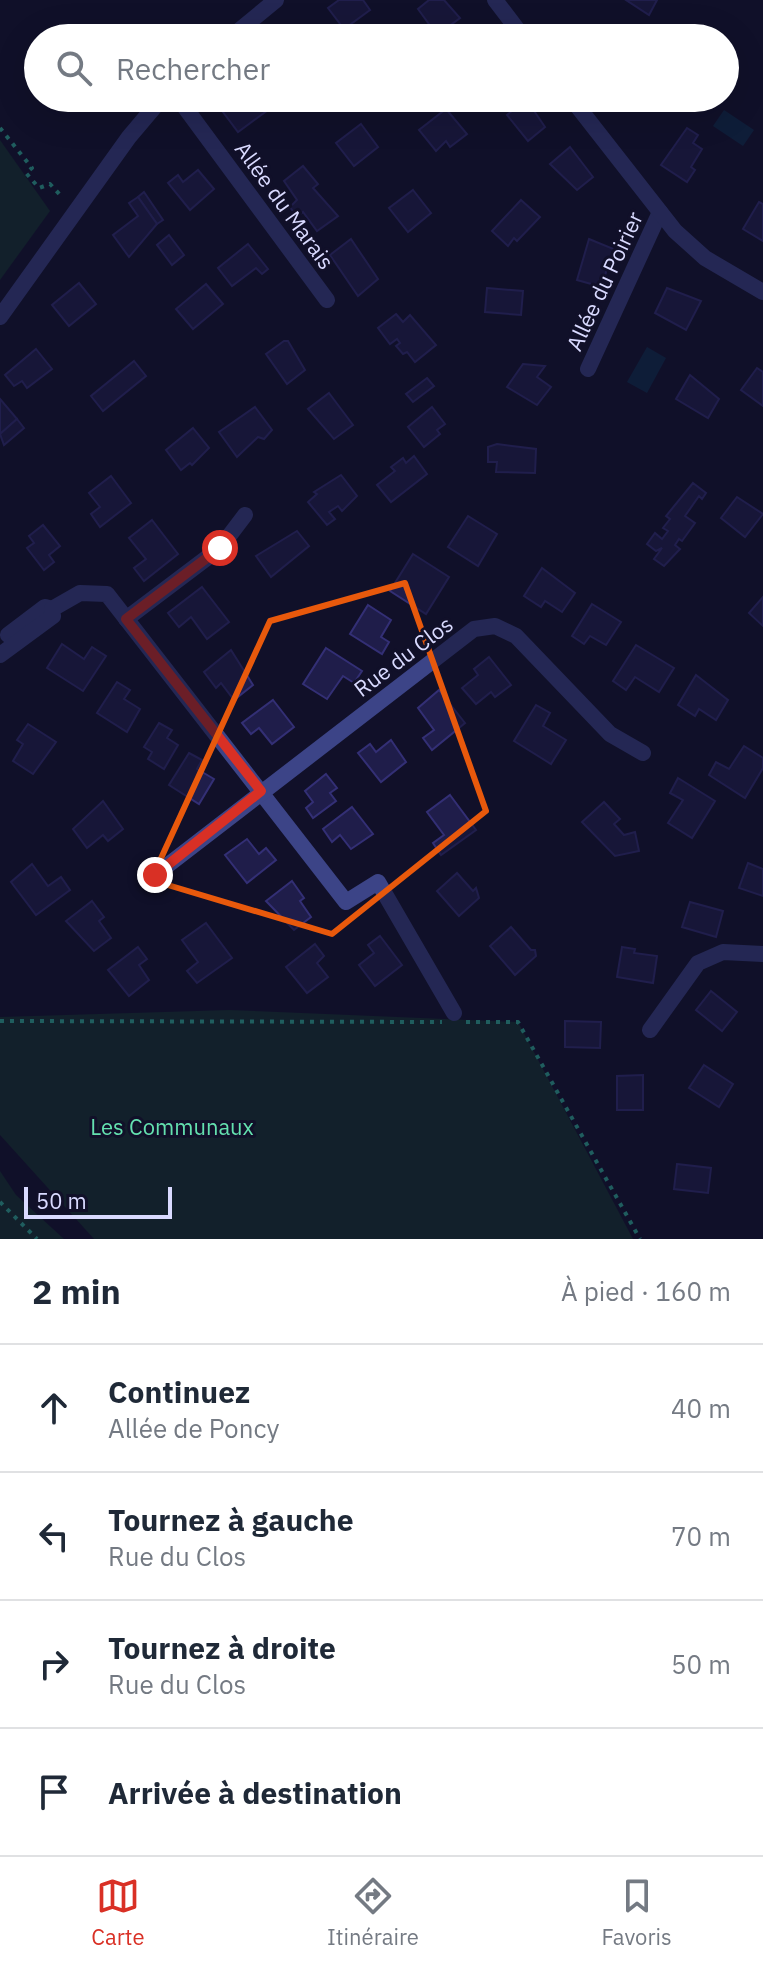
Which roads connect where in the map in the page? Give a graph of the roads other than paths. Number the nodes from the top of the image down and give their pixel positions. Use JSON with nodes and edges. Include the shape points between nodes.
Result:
{"nodes":[{"id":1,"x":276,"y":0,"type":"edge"},
{"id":2,"x":495,"y":0,"type":"edge"},
{"id":3,"x":247,"y":24,"type":"edge"},
{"id":4,"x":513,"y":24,"type":"edge"},
{"id":5,"x":150,"y":112,"type":"edge"},
{"id":6,"x":188,"y":112,"type":"edge"},
{"id":7,"x":582,"y":112,"type":"edge"},
{"id":8,"x":660,"y":212,"type":"junction"},
{"id":9,"x":763,"y":292,"type":"edge"},
{"id":10,"x":327,"y":300,"type":"dead end"},
{"id":11,"x":0,"y":317,"type":"edge"},
{"id":12,"x":588,"y":369,"type":"dead end"},
{"id":13,"x":245,"y":515,"type":"dead end"},
{"id":14,"x":52,"y":609,"type":"junction"},
{"id":15,"x":126,"y":619,"type":"junction"},
{"id":16,"x":0,"y":641,"type":"edge"},
{"id":17,"x":0,"y":655,"type":"edge"},
{"id":18,"x":643,"y":753,"type":"dead end"},
{"id":19,"x":261,"y":791,"type":"junction"},
{"id":20,"x":155,"y":875,"type":"dead end"},
{"id":21,"x":763,"y":954,"type":"edge"},
{"id":22,"x":454,"y":1013,"type":"dead end"},
{"id":23,"x":650,"y":1030,"type":"dead end"}],
"edges":[{"from":1,"to":3,"type":"street"},
{"from":2,"to":4,"type":"street"},
{"from":5,"to":11,"type":"street"},
{"from":6,"to":10,"type":"street","name":"Allée du Marais"},
{"from":7,"to":8,"type":"street"},
{"from":8,"to":9,"type":"street","via":[[705,258]]},
{"from":8,"to":12,"type":"street","name":"Allée du Poirier"},
{"from":13,"to":15,"type":"street","via":[[220,548]]},
{"from":14,"to":15,"type":"street","via":[[80,593],[107,594]]},
{"from":14,"to":16,"type":"street","via":[[45,607]]},
{"from":14,"to":17,"type":"street","via":[[53,616]]},
{"from":15,"to":19,"type":"street"},
{"from":18,"to":19,"type":"street","name":"Rue du Clos","via":[[610,734],[516,636],[495,626],[474,629]]},
{"from":19,"to":20,"type":"street","name":"Rue du Clos"},
{"from":19,"to":22,"type":"street","via":[[346,902],[378,882]]},
{"from":21,"to":23,"type":"street","via":[[723,952],[698,963]]}]}
